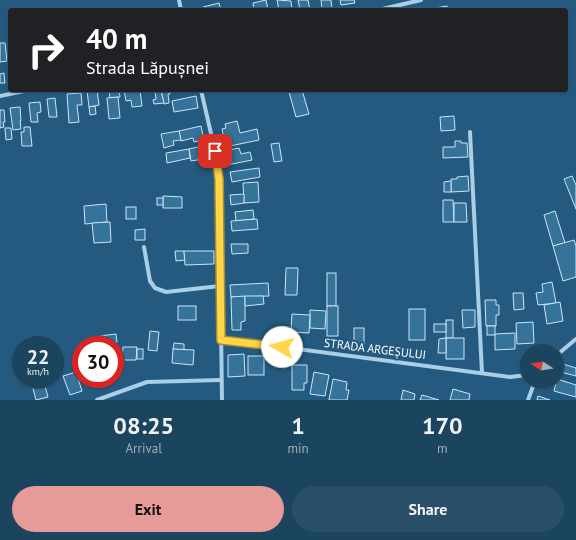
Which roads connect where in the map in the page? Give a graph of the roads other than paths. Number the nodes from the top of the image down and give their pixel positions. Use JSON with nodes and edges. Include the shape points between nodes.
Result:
{"nodes":[{"id":1,"x":420,"y":0,"type":"edge"},
{"id":2,"x":386,"y":8,"type":"edge"},
{"id":3,"x":19,"y":92,"type":"edge"},
{"id":4,"x":201,"y":92,"type":"edge"},
{"id":5,"x":0,"y":96,"type":"edge"},
{"id":6,"x":470,"y":132,"type":"dead end"},
{"id":7,"x":144,"y":247,"type":"dead end"},
{"id":8,"x":220,"y":286,"type":"junction"},
{"id":9,"x":576,"y":339,"type":"edge"},
{"id":10,"x":221,"y":340,"type":"junction"},
{"id":11,"x":564,"y":349,"type":"edge"},
{"id":12,"x":482,"y":373,"type":"junction"},
{"id":13,"x":520,"y":376,"type":"edge"},
{"id":14,"x":221,"y":380,"type":"junction"},
{"id":15,"x":532,"y":388,"type":"edge"},
{"id":16,"x":97,"y":400,"type":"edge"},
{"id":17,"x":222,"y":400,"type":"edge"},
{"id":18,"x":528,"y":400,"type":"edge"}],
"edges":[{"from":1,"to":2,"type":"street"},
{"from":3,"to":5,"type":"street"},
{"from":4,"to":8,"type":"street","via":[[219,179]]},
{"from":6,"to":12,"type":"street"},
{"from":7,"to":8,"type":"street","via":[[150,281],[155,288],[166,292]]},
{"from":8,"to":10,"type":"street"},
{"from":9,"to":11,"type":"street"},
{"from":10,"to":12,"type":"street","name":"STRADA ARGEȘULUI"},
{"from":10,"to":14,"type":"street"},
{"from":12,"to":13,"type":"street","name":"STRADA ARGEȘULUI"},
{"from":14,"to":16,"type":"street","via":[[147,382]]},
{"from":14,"to":17,"type":"street"},
{"from":15,"to":18,"type":"street"}]}
